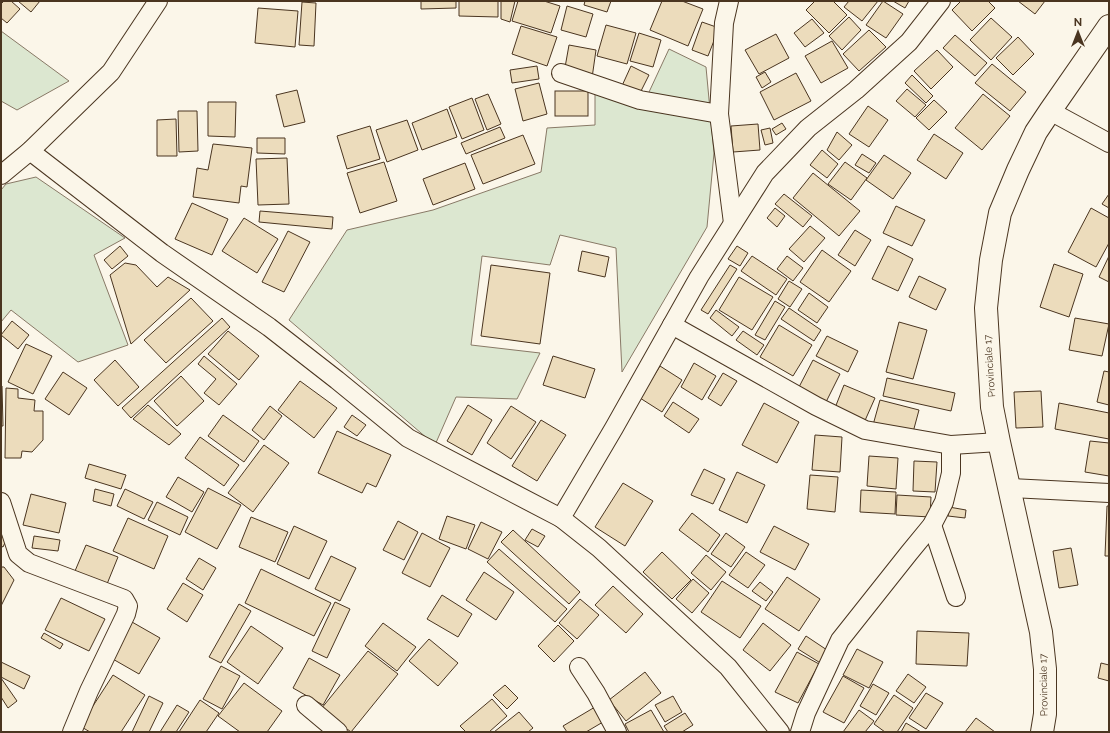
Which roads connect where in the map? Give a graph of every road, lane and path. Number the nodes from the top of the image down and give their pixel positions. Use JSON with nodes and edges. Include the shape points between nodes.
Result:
{"nodes":[{"id":1,"x":158,"y":1,"type":"edge"},
{"id":2,"x":729,"y":1,"type":"edge"},
{"id":3,"x":941,"y":1,"type":"edge"},
{"id":4,"x":1109,"y":26,"type":"edge"},
{"id":5,"x":561,"y":73,"type":"dead end"},
{"id":6,"x":1050,"y":111,"type":"junction"},
{"id":7,"x":719,"y":114,"type":"junction"},
{"id":8,"x":1109,"y":143,"type":"edge"},
{"id":9,"x":30,"y":151,"type":"junction"},
{"id":10,"x":1,"y":175,"type":"edge"},
{"id":11,"x":733,"y":223,"type":"junction"},
{"id":12,"x":672,"y":325,"type":"junction"},
{"id":13,"x":999,"y":442,"type":"junction"},
{"id":14,"x":951,"y":445,"type":"junction"},
{"id":15,"x":1009,"y":488,"type":"junction"},
{"id":16,"x":1109,"y":493,"type":"edge"},
{"id":17,"x":1,"y":502,"type":"edge"},
{"id":18,"x":561,"y":518,"type":"junction"},
{"id":19,"x":932,"y":525,"type":"junction"},
{"id":20,"x":956,"y":597,"type":"dead end"},
{"id":21,"x":579,"y":667,"type":"dead end"},
{"id":22,"x":306,"y":705,"type":"dead end"},
{"id":23,"x":72,"y":732,"type":"edge"},
{"id":24,"x":338,"y":732,"type":"edge"},
{"id":25,"x":618,"y":732,"type":"edge"},
{"id":26,"x":780,"y":732,"type":"edge"},
{"id":27,"x":800,"y":732,"type":"edge"},
{"id":28,"x":1042,"y":732,"type":"edge"}],
"edges":[{"from":1,"to":9,"type":"street","via":[[111,72]]},
{"from":2,"to":7,"type":"street","via":[[724,23]]},
{"from":3,"to":11,"type":"street","via":[[909,42],[856,90],[808,128],[765,173]]},
{"from":4,"to":6,"type":"main road","name":"Provinciale 17"},
{"from":5,"to":7,"type":"street","via":[[640,100]]},
{"from":6,"to":8,"type":"street"},
{"from":6,"to":13,"type":"main road","name":"Provinciale 17","via":[[1036,132],[1000,213],[991,260],[986,308],[987,337],[992,407]]},
{"from":7,"to":11,"type":"street"},
{"from":9,"to":10,"type":"street"},
{"from":9,"to":18,"type":"street","via":[[162,253],[268,327],[408,438]]},
{"from":11,"to":12,"type":"street"},
{"from":12,"to":14,"type":"street","via":[[816,406],[865,430]]},
{"from":12,"to":18,"type":"street"},
{"from":13,"to":14,"type":"street"},
{"from":13,"to":15,"type":"main road","name":"Provinciale 17"},
{"from":14,"to":19,"type":"street","via":[[951,472],[944,502]]},
{"from":15,"to":16,"type":"street"},
{"from":15,"to":28,"type":"main road","name":"Provinciale 17","via":[[1041,632],[1045,669],[1045,714]]},
{"from":17,"to":23,"type":"street","via":[[18,554],[29,563],[124,599],[128,606]]},
{"from":18,"to":26,"type":"street","via":[[599,548],[728,667]]},
{"from":19,"to":20,"type":"street"},
{"from":19,"to":27,"type":"street","via":[[840,640],[806,713]]},
{"from":21,"to":25,"type":"street"},
{"from":22,"to":24,"type":"street"}]}
